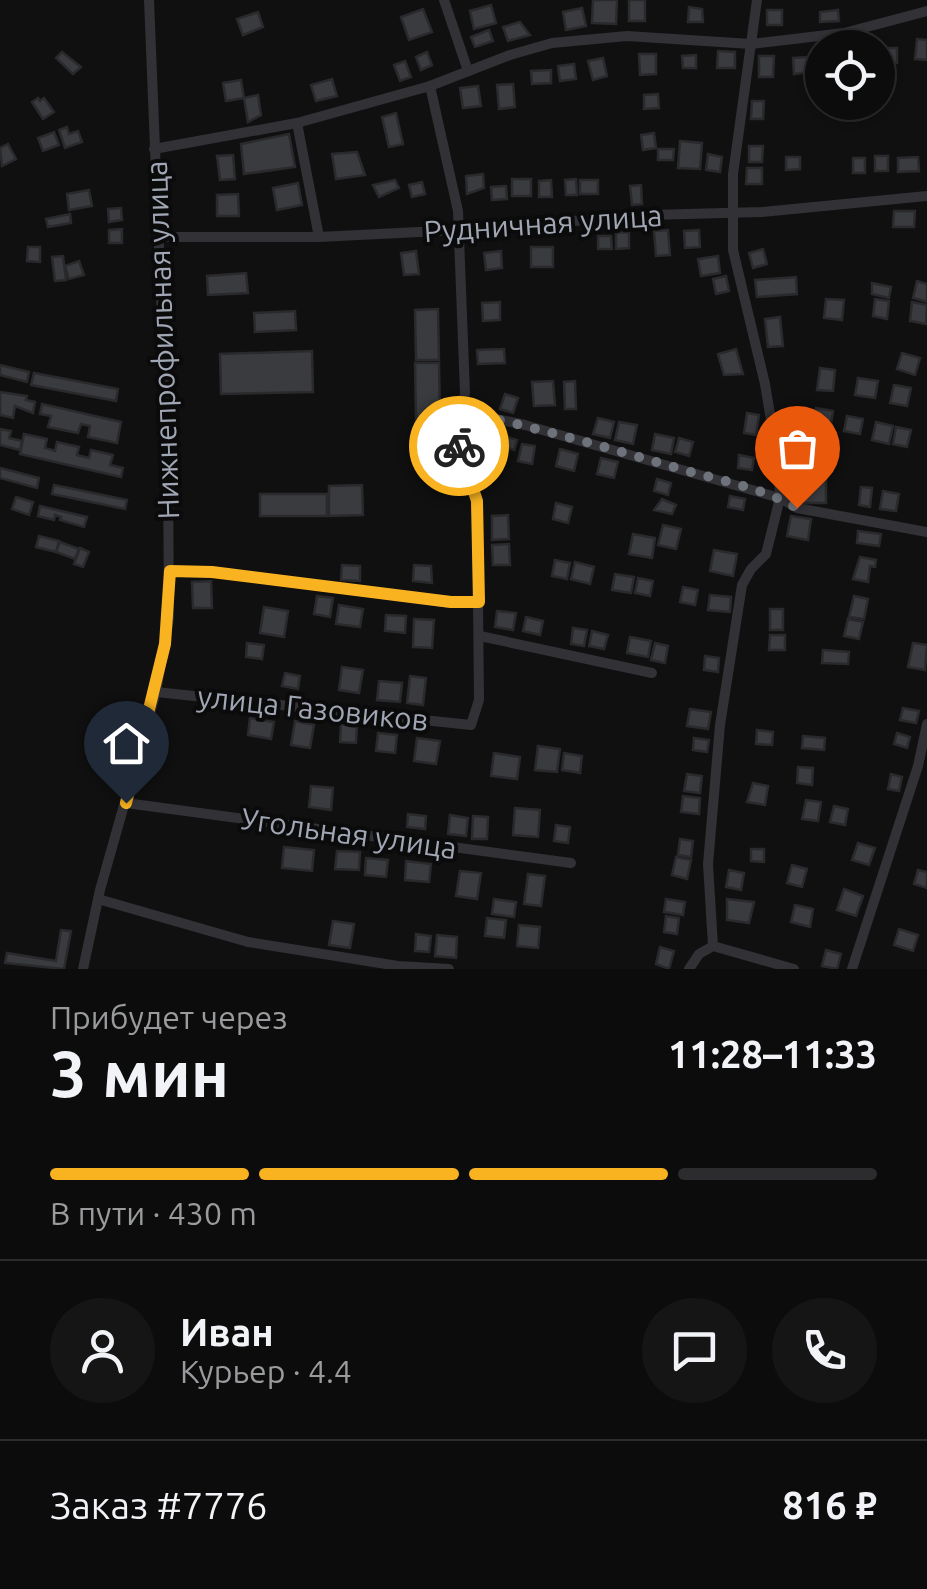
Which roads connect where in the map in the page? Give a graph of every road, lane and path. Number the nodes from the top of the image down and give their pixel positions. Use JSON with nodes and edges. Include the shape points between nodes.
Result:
{"nodes":[{"id":1,"x":149,"y":0,"type":"edge"},
{"id":2,"x":444,"y":0,"type":"edge"},
{"id":3,"x":757,"y":0,"type":"edge"},
{"id":4,"x":923,"y":0,"type":"edge"},
{"id":5,"x":927,"y":9,"type":"edge"},
{"id":6,"x":751,"y":44,"type":"junction"},
{"id":7,"x":468,"y":71,"type":"junction"},
{"id":8,"x":430,"y":86,"type":"junction"},
{"id":9,"x":298,"y":123,"type":"junction"},
{"id":10,"x":154,"y":149,"type":"junction"},
{"id":11,"x":927,"y":196,"type":"edge"},
{"id":12,"x":732,"y":211,"type":"junction"},
{"id":13,"x":459,"y":230,"type":"junction"},
{"id":14,"x":158,"y":237,"type":"junction"},
{"id":15,"x":319,"y":237,"type":"junction"},
{"id":16,"x":463,"y":412,"type":"junction"},
{"id":17,"x":780,"y":498,"type":"junction"},
{"id":18,"x":927,"y":532,"type":"edge"},
{"id":19,"x":170,"y":571,"type":"junction"},
{"id":20,"x":479,"y":602,"type":"junction"},
{"id":21,"x":480,"y":636,"type":"junction"},
{"id":22,"x":652,"y":673,"type":"dead end"},
{"id":23,"x":156,"y":692,"type":"junction"},
{"id":24,"x":927,"y":724,"type":"edge"},
{"id":25,"x":922,"y":768,"type":"edge"},
{"id":26,"x":126,"y":803,"type":"junction"},
{"id":27,"x":572,"y":863,"type":"dead end"},
{"id":28,"x":98,"y":900,"type":"junction"},
{"id":29,"x":713,"y":946,"type":"junction"},
{"id":30,"x":82,"y":969,"type":"edge"},
{"id":31,"x":449,"y":969,"type":"edge"},
{"id":32,"x":689,"y":969,"type":"edge"},
{"id":33,"x":794,"y":969,"type":"edge"},
{"id":34,"x":852,"y":969,"type":"edge"}],
"edges":[{"from":1,"to":10,"type":"street","name":"Нижнепрофильная улица"},
{"from":2,"to":7,"type":"street"},
{"from":3,"to":6,"type":"street"},
{"from":4,"to":5,"type":"street"},
{"from":5,"to":6,"type":"street","via":[[844,33]]},
{"from":6,"to":7,"type":"street","via":[[595,37],[552,43]]},
{"from":6,"to":12,"type":"street"},
{"from":7,"to":8,"type":"street"},
{"from":8,"to":9,"type":"street"},
{"from":8,"to":13,"type":"street"},
{"from":9,"to":10,"type":"street"},
{"from":9,"to":15,"type":"street"},
{"from":10,"to":14,"type":"street","name":"Нижнепрофильная улица"},
{"from":11,"to":12,"type":"street","name":"Рудничная улица"},
{"from":12,"to":13,"type":"street","name":"Рудничная улица"},
{"from":12,"to":17,"type":"street","via":[[733,250],[765,384]]},
{"from":13,"to":15,"type":"street","name":"Рудничная улица"},
{"from":13,"to":16,"type":"street"},
{"from":14,"to":15,"type":"street","name":"Рудничная улица"},
{"from":14,"to":19,"type":"street","name":"Нижнепрофильная улица"},
{"from":16,"to":17,"type":"street"},
{"from":16,"to":20,"type":"street","via":[[458,436],[477,501]]},
{"from":17,"to":18,"type":"street","via":[[797,508]]},
{"from":17,"to":29,"type":"street","via":[[766,554],[742,585],[720,725],[708,864]]},
{"from":19,"to":20,"type":"street"},
{"from":19,"to":23,"type":"street","name":"Нижнепрофильная улица"},
{"from":20,"to":21,"type":"street"},
{"from":21,"to":22,"type":"street"},
{"from":21,"to":23,"type":"street","name":"улица Газовиков","via":[[479,700],[471,725]]},
{"from":23,"to":26,"type":"street","name":"Нижнепрофильная улица"},
{"from":24,"to":25,"type":"street"},
{"from":25,"to":34,"type":"street"},
{"from":26,"to":27,"type":"street","name":"Угольная улица"},
{"from":26,"to":28,"type":"street","name":"Нижнепрофильная улица"},
{"from":28,"to":30,"type":"street","name":"Нижнепрофильная улица"},
{"from":28,"to":31,"type":"street","via":[[248,942]]},
{"from":29,"to":32,"type":"street"},
{"from":29,"to":33,"type":"street"}]}
